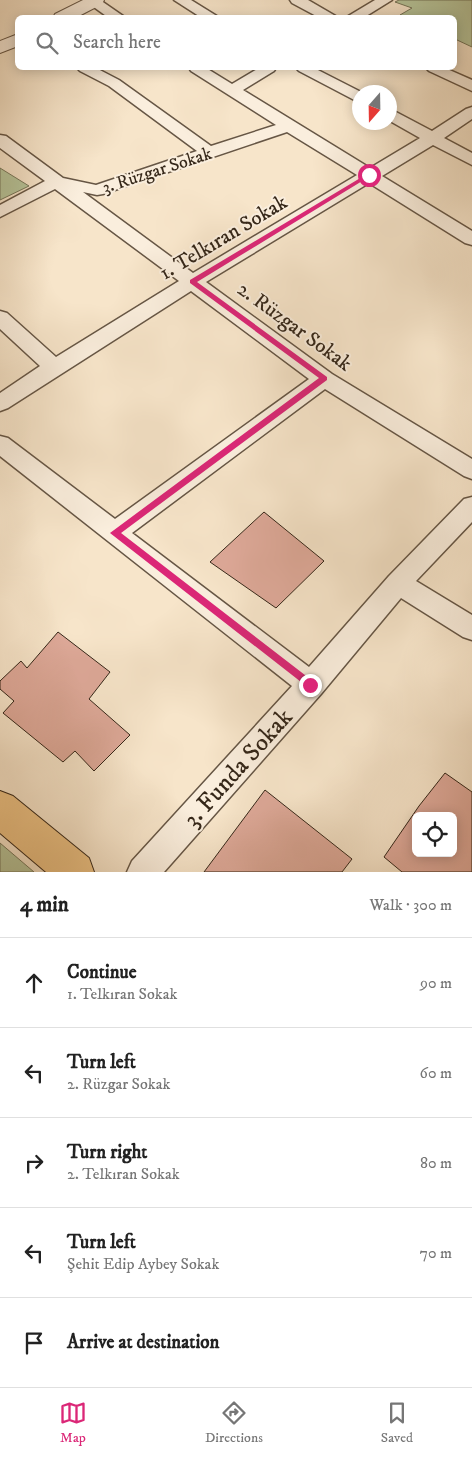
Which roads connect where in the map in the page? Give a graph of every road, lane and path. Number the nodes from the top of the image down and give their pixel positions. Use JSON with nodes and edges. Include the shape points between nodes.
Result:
{"nodes":[{"id":1,"x":93,"y":0,"type":"edge"},
{"id":2,"x":181,"y":0,"type":"edge"},
{"id":3,"x":297,"y":0,"type":"edge"},
{"id":4,"x":385,"y":0,"type":"edge"},
{"id":5,"x":66,"y":15,"type":"edge"},
{"id":6,"x":115,"y":15,"type":"edge"},
{"id":7,"x":208,"y":15,"type":"edge"},
{"id":8,"x":326,"y":15,"type":"edge"},
{"id":9,"x":358,"y":15,"type":"edge"},
{"id":10,"x":89,"y":70,"type":"edge"},
{"id":11,"x":199,"y":70,"type":"edge"},
{"id":12,"x":265,"y":70,"type":"edge"},
{"id":13,"x":308,"y":70,"type":"edge"},
{"id":14,"x":438,"y":70,"type":"edge"},
{"id":15,"x":472,"y":86,"type":"edge"},
{"id":16,"x":232,"y":90,"type":"junction"},
{"id":17,"x":352,"y":94,"type":"edge"},
{"id":18,"x":472,"y":112,"type":"edge"},
{"id":19,"x":397,"y":119,"type":"edge"},
{"id":20,"x":288,"y":126,"type":"junction"},
{"id":21,"x":434,"y":139,"type":"junction"},
{"id":22,"x":0,"y":140,"type":"edge"},
{"id":23,"x":210,"y":153,"type":"junction"},
{"id":24,"x":472,"y":160,"type":"edge"},
{"id":25,"x":369,"y":175,"type":"junction"},
{"id":26,"x":56,"y":182,"type":"junction"},
{"id":27,"x":0,"y":212,"type":"edge"},
{"id":28,"x":472,"y":239,"type":"edge"},
{"id":29,"x":192,"y":282,"type":"junction"},
{"id":30,"x":0,"y":318,"type":"edge"},
{"id":31,"x":54,"y":367,"type":"junction"},
{"id":32,"x":324,"y":378,"type":"junction"},
{"id":33,"x":0,"y":403,"type":"edge"},
{"id":34,"x":0,"y":444,"type":"edge"},
{"id":35,"x":472,"y":470,"type":"edge"},
{"id":36,"x":472,"y":506,"type":"edge"},
{"id":37,"x":114,"y":533,"type":"junction"},
{"id":38,"x":398,"y":583,"type":"junction"},
{"id":39,"x":472,"y":629,"type":"edge"},
{"id":40,"x":310,"y":685,"type":"junction"},
{"id":41,"x":0,"y":809,"type":"edge"},
{"id":42,"x":76,"y":872,"type":"edge"},
{"id":43,"x":143,"y":872,"type":"edge"}],
"edges":[{"from":1,"to":5,"type":"street"},
{"from":1,"to":6,"type":"street"},
{"from":2,"to":7,"type":"street"},
{"from":3,"to":8,"type":"street"},
{"from":4,"to":9,"type":"street"},
{"from":10,"to":23,"type":"street","via":[[114,83]]},
{"from":11,"to":16,"type":"street"},
{"from":12,"to":16,"type":"street"},
{"from":13,"to":17,"type":"street"},
{"from":14,"to":15,"type":"street"},
{"from":16,"to":20,"type":"street"},
{"from":18,"to":21,"type":"street","name":"1. Telkıran Sokak"},
{"from":19,"to":21,"type":"street"},
{"from":20,"to":23,"type":"street","name":"3. Rüzgar Sokak"},
{"from":20,"to":25,"type":"street"},
{"from":21,"to":24,"type":"street"},
{"from":21,"to":25,"type":"street","name":"1. Telkıran Sokak"},
{"from":22,"to":26,"type":"street","name":"2. Rüzgar Sokak"},
{"from":23,"to":26,"type":"street","name":"3. Rüzgar Sokak","via":[[97,190]]},
{"from":25,"to":28,"type":"street"},
{"from":25,"to":29,"type":"street","name":"1. Telkıran Sokak"},
{"from":26,"to":27,"type":"street"},
{"from":26,"to":29,"type":"street","name":"2. Rüzgar Sokak"},
{"from":29,"to":31,"type":"street","name":"1. Telkıran Sokak"},
{"from":29,"to":32,"type":"street","name":"2. Rüzgar Sokak"},
{"from":30,"to":31,"type":"street"},
{"from":31,"to":33,"type":"street","name":"1. Telkıran Sokak"},
{"from":32,"to":35,"type":"street","name":"2. Rüzgar Sokak"},
{"from":32,"to":37,"type":"street"},
{"from":34,"to":37,"type":"street"},
{"from":36,"to":38,"type":"street","name":"3. Funda Sokak"},
{"from":37,"to":40,"type":"street"},
{"from":38,"to":39,"type":"street"},
{"from":38,"to":40,"type":"street","name":"3. Funda Sokak"},
{"from":40,"to":43,"type":"street","name":"3. Funda Sokak"},
{"from":41,"to":42,"type":"main road"}]}
